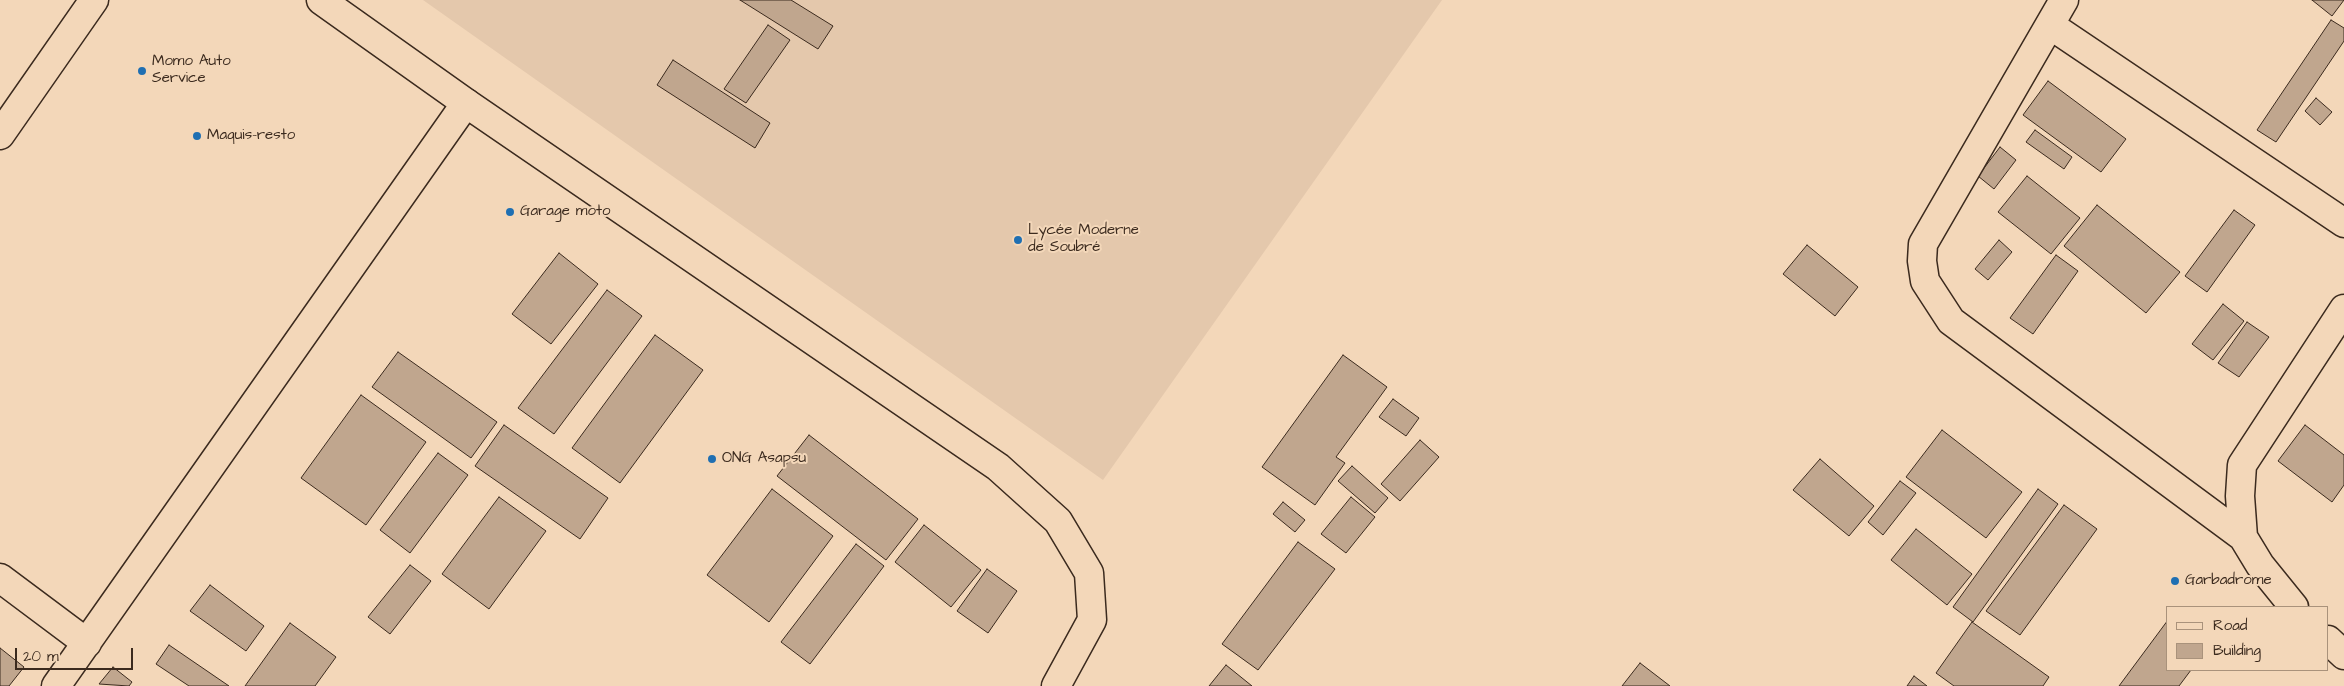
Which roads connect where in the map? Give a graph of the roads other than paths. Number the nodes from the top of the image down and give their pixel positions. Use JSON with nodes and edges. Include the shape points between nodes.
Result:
{"nodes":[{"id":1,"x":94,"y":0,"type":"edge"},
{"id":2,"x":321,"y":0,"type":"edge"},
{"id":3,"x":2064,"y":0,"type":"edge"},
{"id":4,"x":2050,"y":25,"type":"junction"},
{"id":5,"x":466,"y":103,"type":"junction"},
{"id":6,"x":0,"y":135,"type":"edge"},
{"id":7,"x":2344,"y":223,"type":"edge"},
{"id":8,"x":2344,"y":309,"type":"edge"},
{"id":9,"x":2243,"y":537,"type":"junction"},
{"id":10,"x":0,"y":578,"type":"edge"},
{"id":11,"x":2293,"y":606,"type":"edge"},
{"id":12,"x":2329,"y":641,"type":"edge"},
{"id":13,"x":87,"y":643,"type":"junction"},
{"id":14,"x":2344,"y":655,"type":"edge"},
{"id":15,"x":56,"y":686,"type":"edge"},
{"id":16,"x":1056,"y":686,"type":"edge"}],
"edges":[{"from":1,"to":6,"type":"street"},
{"from":2,"to":5,"type":"street"},
{"from":3,"to":4,"type":"street"},
{"from":4,"to":7,"type":"street"},
{"from":4,"to":9,"type":"street","via":[[1924,244],[1925,281],[1951,321]]},
{"from":5,"to":13,"type":"street"},
{"from":5,"to":16,"type":"street","via":[[998,467],[1058,521],[1089,573],[1092,620]]},
{"from":8,"to":9,"type":"street","via":[[2242,465]]},
{"from":9,"to":11,"type":"street","via":[[2260,565]]},
{"from":10,"to":13,"type":"street"},
{"from":12,"to":14,"type":"street"},
{"from":13,"to":15,"type":"street"}]}
